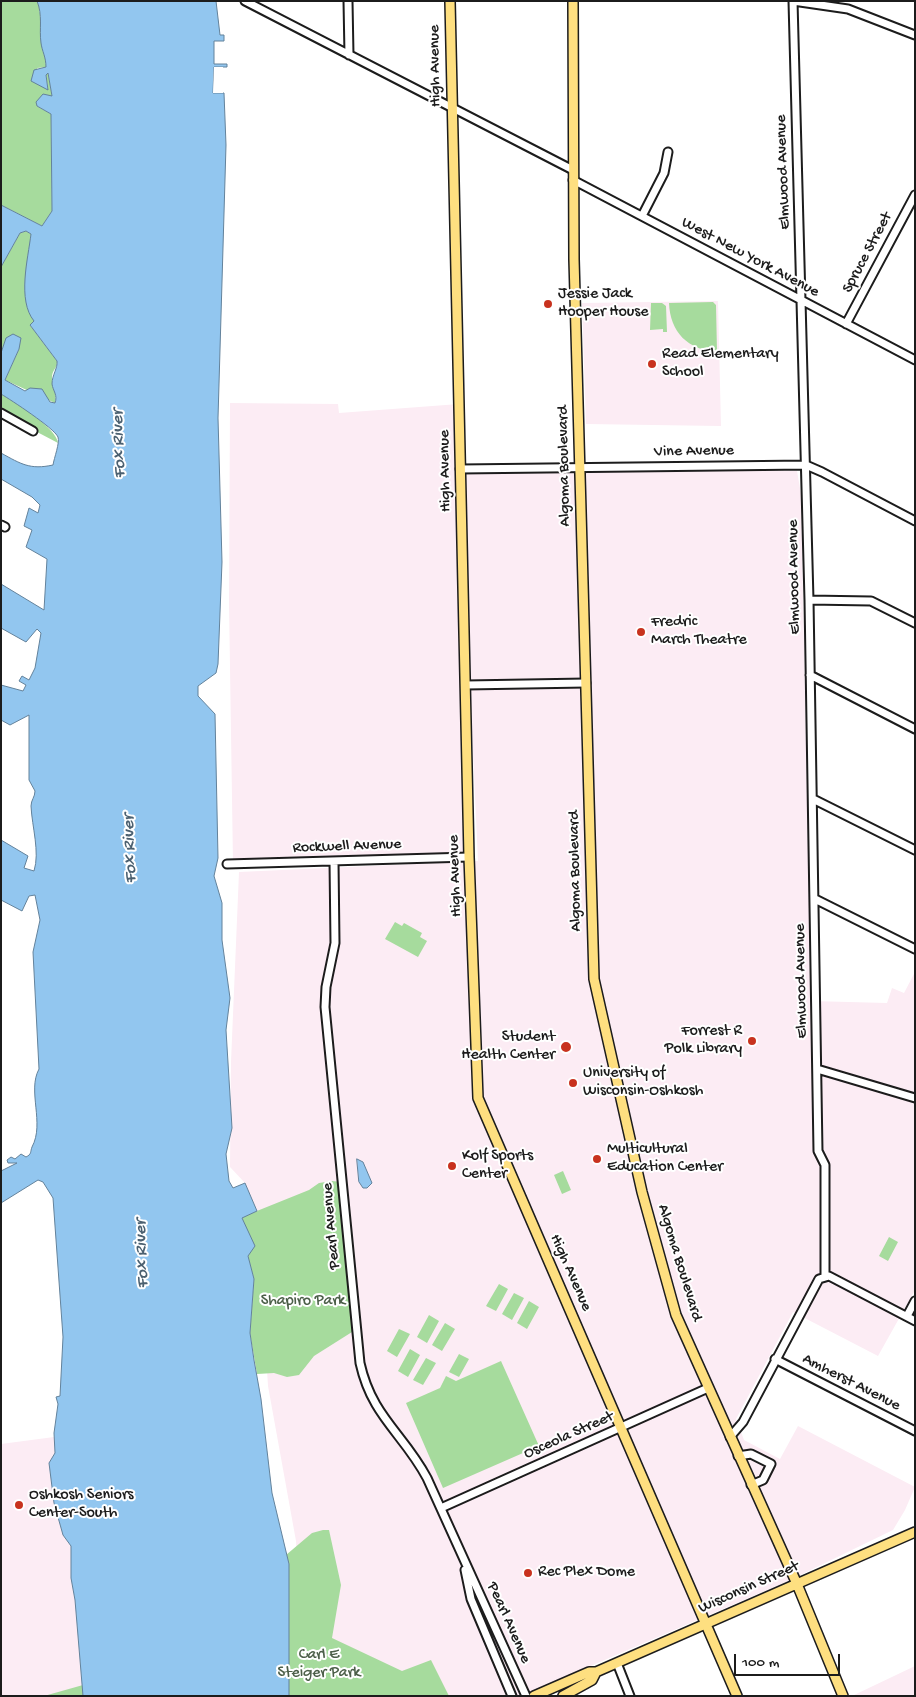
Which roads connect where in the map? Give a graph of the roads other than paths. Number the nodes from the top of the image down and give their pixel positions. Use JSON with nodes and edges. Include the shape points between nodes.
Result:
{"nodes":[{"id":1,"x":245,"y":1,"type":"edge"},
{"id":2,"x":348,"y":1,"type":"edge"},
{"id":3,"x":450,"y":1,"type":"edge"},
{"id":4,"x":574,"y":1,"type":"edge"},
{"id":5,"x":793,"y":1,"type":"edge"},
{"id":6,"x":915,"y":35,"type":"edge"},
{"id":7,"x":349,"y":55,"type":"junction"},
{"id":8,"x":451,"y":108,"type":"junction"},
{"id":9,"x":668,"y":152,"type":"dead end"},
{"id":10,"x":573,"y":170,"type":"junction"},
{"id":11,"x":573,"y":180,"type":"junction"},
{"id":12,"x":915,"y":195,"type":"edge"},
{"id":13,"x":642,"y":216,"type":"junction"},
{"id":14,"x":801,"y":301,"type":"junction"},
{"id":15,"x":846,"y":324,"type":"junction"},
{"id":16,"x":915,"y":360,"type":"edge"},
{"id":17,"x":1,"y":413,"type":"edge"},
{"id":18,"x":34,"y":431,"type":"dead end"},
{"id":19,"x":806,"y":465,"type":"junction"},
{"id":20,"x":580,"y":468,"type":"junction"},
{"id":21,"x":460,"y":469,"type":"junction"},
{"id":22,"x":915,"y":520,"type":"edge"},
{"id":23,"x":809,"y":600,"type":"junction"},
{"id":24,"x":915,"y":623,"type":"edge"},
{"id":25,"x":810,"y":675,"type":"junction"},
{"id":26,"x":586,"y":683,"type":"junction"},
{"id":27,"x":466,"y":685,"type":"junction"},
{"id":28,"x":915,"y":729,"type":"edge"},
{"id":29,"x":813,"y":799,"type":"junction"},
{"id":30,"x":915,"y":850,"type":"edge"},
{"id":31,"x":469,"y":857,"type":"junction"},
{"id":32,"x":334,"y":861,"type":"junction"},
{"id":33,"x":226,"y":864,"type":"dead end"},
{"id":34,"x":814,"y":899,"type":"junction"},
{"id":35,"x":915,"y":949,"type":"edge"},
{"id":36,"x":817,"y":1069,"type":"junction"},
{"id":37,"x":915,"y":1098,"type":"edge"},
{"id":38,"x":822,"y":1278,"type":"junction"},
{"id":39,"x":915,"y":1301,"type":"edge"},
{"id":40,"x":907,"y":1316,"type":"junction"},
{"id":41,"x":915,"y":1321,"type":"edge"},
{"id":42,"x":775,"y":1359,"type":"junction"},
{"id":43,"x":708,"y":1388,"type":"junction"},
{"id":44,"x":622,"y":1428,"type":"junction"},
{"id":45,"x":915,"y":1431,"type":"edge"},
{"id":46,"x":730,"y":1437,"type":"junction"},
{"id":47,"x":738,"y":1456,"type":"junction"},
{"id":48,"x":751,"y":1485,"type":"junction"},
{"id":49,"x":441,"y":1508,"type":"junction"},
{"id":50,"x":915,"y":1532,"type":"edge"},
{"id":51,"x":464,"y":1562,"type":"junction"},
{"id":52,"x":796,"y":1584,"type":"junction"},
{"id":53,"x":706,"y":1624,"type":"junction"},
{"id":54,"x":616,"y":1663,"type":"junction"},
{"id":55,"x":596,"y":1672,"type":"junction"},
{"id":56,"x":512,"y":1696,"type":"edge"},
{"id":57,"x":526,"y":1696,"type":"edge"},
{"id":58,"x":534,"y":1696,"type":"edge"},
{"id":59,"x":563,"y":1696,"type":"edge"},
{"id":60,"x":630,"y":1696,"type":"edge"},
{"id":61,"x":737,"y":1696,"type":"edge"},
{"id":62,"x":843,"y":1696,"type":"edge"}],
"edges":[{"from":1,"to":7,"type":"street"},
{"from":2,"to":7,"type":"street"},
{"from":3,"to":8,"type":"main road","name":"High Avenue"},
{"from":4,"to":10,"type":"main road","name":"Algoma Boulevard"},
{"from":5,"to":6,"type":"street","via":[[848,9]]},
{"from":5,"to":14,"type":"street","name":"Elmwood Avenue"},
{"from":7,"to":8,"type":"street"},
{"from":8,"to":10,"type":"street"},
{"from":8,"to":21,"type":"main road","name":"High Avenue"},
{"from":9,"to":13,"type":"street","via":[[664,173]]},
{"from":10,"to":11,"type":"main road","name":"Algoma Boulevard"},
{"from":11,"to":13,"type":"street","name":"West New York Avenue"},
{"from":11,"to":20,"type":"main road","name":"Algoma Boulevard"},
{"from":12,"to":15,"type":"street","name":"Spruce Street"},
{"from":13,"to":14,"type":"street","name":"West New York Avenue"},
{"from":14,"to":15,"type":"street","name":"West New York Avenue"},
{"from":14,"to":19,"type":"street","name":"Elmwood Avenue"},
{"from":15,"to":16,"type":"street","name":"West New York Avenue"},
{"from":17,"to":18,"type":"street"},
{"from":19,"to":20,"type":"street","name":"Vine Avenue"},
{"from":19,"to":22,"type":"street","name":"Vine Avenue"},
{"from":19,"to":23,"type":"street","name":"Elmwood Avenue"},
{"from":20,"to":21,"type":"street","name":"Vine Avenue"},
{"from":20,"to":26,"type":"main road","name":"Algoma Boulevard"},
{"from":21,"to":27,"type":"main road","name":"High Avenue"},
{"from":23,"to":24,"type":"street","via":[[871,601]]},
{"from":23,"to":25,"type":"street","name":"Elmwood Avenue"},
{"from":25,"to":28,"type":"street"},
{"from":25,"to":29,"type":"street","name":"Elmwood Avenue"},
{"from":26,"to":27,"type":"street"},
{"from":26,"to":43,"type":"main road","name":"Algoma Boulevard","via":[[595,985],[642,1192],[672,1303]]},
{"from":27,"to":31,"type":"main road","name":"High Avenue"},
{"from":29,"to":30,"type":"street"},
{"from":29,"to":34,"type":"street","name":"Elmwood Avenue"},
{"from":31,"to":32,"type":"street","name":"Rockwell Avenue"},
{"from":31,"to":44,"type":"main road","name":"High Avenue","via":[[478,1098]]},
{"from":32,"to":33,"type":"street","name":"Rockwell Avenue"},
{"from":32,"to":49,"type":"street","name":"Pearl Avenue","via":[[335,944],[324,1007],[360,1363],[366,1387],[377,1409],[414,1455]]},
{"from":34,"to":35,"type":"street"},
{"from":34,"to":36,"type":"street","name":"Elmwood Avenue"},
{"from":36,"to":37,"type":"street"},
{"from":36,"to":38,"type":"street","name":"Elmwood Avenue","via":[[818,1151],[825,1165]]},
{"from":38,"to":40,"type":"street","via":[[829,1276]]},
{"from":38,"to":42,"type":"street"},
{"from":39,"to":40,"type":"street"},
{"from":40,"to":41,"type":"street"},
{"from":42,"to":45,"type":"street","name":"Amherst Avenue"},
{"from":42,"to":46,"type":"street","via":[[743,1422]]},
{"from":43,"to":44,"type":"street","name":"Osceola Street"},
{"from":43,"to":46,"type":"main road","name":"Algoma Boulevard"},
{"from":44,"to":49,"type":"street","name":"Osceola Street"},
{"from":44,"to":53,"type":"main road","name":"High Avenue"},
{"from":46,"to":47,"type":"main road","name":"Algoma Boulevard"},
{"from":47,"to":48,"type":"main road","name":"Algoma Boulevard"},
{"from":47,"to":48,"type":"street","via":[[751,1454],[771,1464],[763,1480]]},
{"from":48,"to":52,"type":"main road","name":"Algoma Boulevard"},
{"from":49,"to":51,"type":"street","name":"Pearl Avenue"},
{"from":50,"to":52,"type":"main road","name":"Wisconsin Street"},
{"from":51,"to":56,"type":"street","name":"Pearl Avenue","via":[[471,1599]]},
{"from":51,"to":57,"type":"street","name":"Pearl Avenue"},
{"from":52,"to":53,"type":"main road","name":"Wisconsin Street"},
{"from":52,"to":62,"type":"main road","name":"Algoma Boulevard"},
{"from":53,"to":54,"type":"main road","name":"Wisconsin Street"},
{"from":53,"to":61,"type":"main road","name":"High Avenue"},
{"from":54,"to":55,"type":"main road","name":"Wisconsin Street"},
{"from":54,"to":60,"type":"street"},
{"from":55,"to":58,"type":"main road","name":"Wisconsin Street","via":[[588,1672]]},
{"from":55,"to":59,"type":"main road","name":"Wisconsin Street","via":[[592,1680]]}]}
